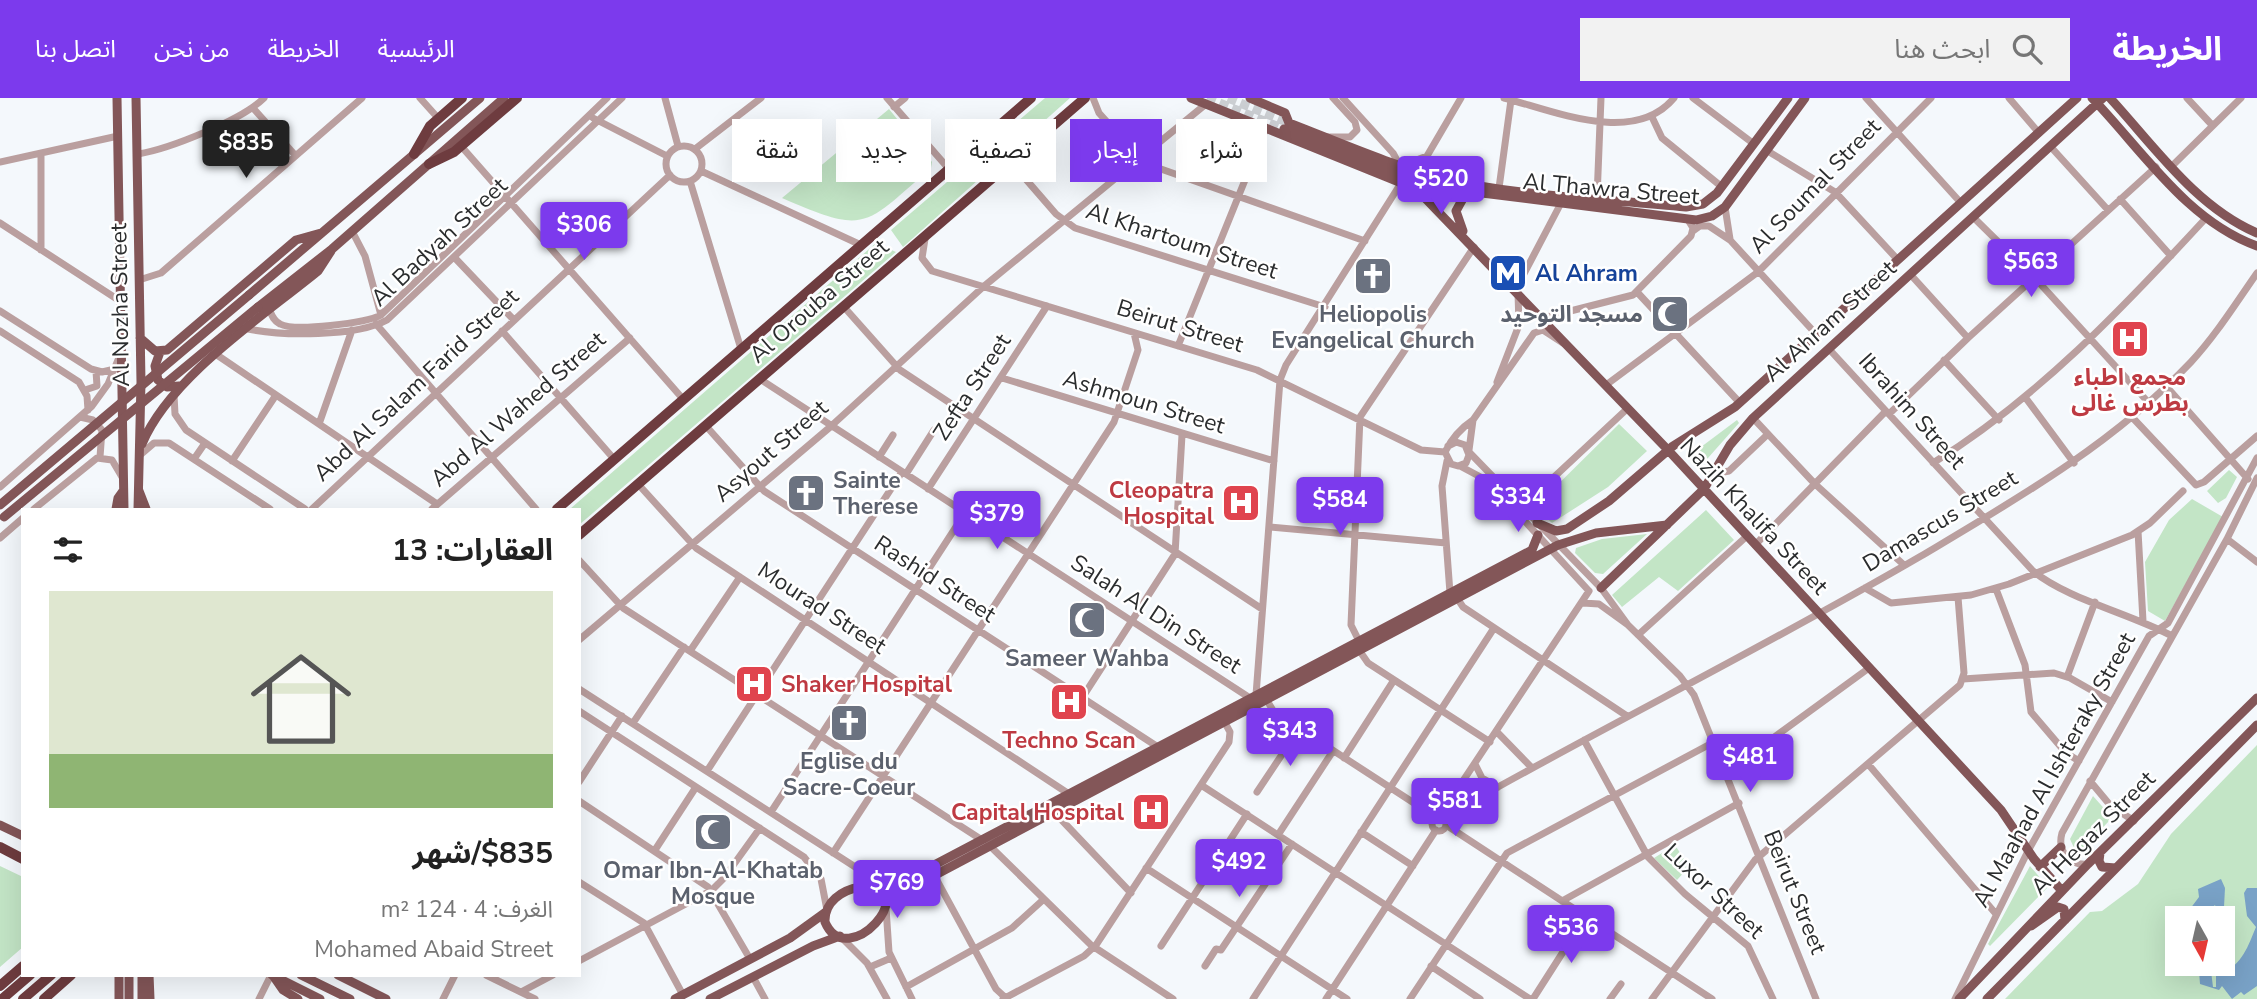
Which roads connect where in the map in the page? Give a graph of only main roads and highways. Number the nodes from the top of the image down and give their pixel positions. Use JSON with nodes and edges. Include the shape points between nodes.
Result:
{"nodes":[{"id":1,"x":117,"y":98,"type":"edge"},
{"id":2,"x":136,"y":98,"type":"edge"},
{"id":3,"x":461,"y":98,"type":"edge"},
{"id":4,"x":480,"y":98,"type":"edge"},
{"id":5,"x":505,"y":98,"type":"edge"},
{"id":6,"x":517,"y":98,"type":"edge"},
{"id":7,"x":1031,"y":98,"type":"edge"},
{"id":8,"x":1085,"y":98,"type":"edge"},
{"id":9,"x":1191,"y":98,"type":"edge"},
{"id":10,"x":1250,"y":98,"type":"edge"},
{"id":11,"x":1788,"y":98,"type":"edge"},
{"id":12,"x":1805,"y":98,"type":"edge"},
{"id":13,"x":2110,"y":98,"type":"edge"},
{"id":14,"x":2075,"y":100,"type":"edge"},
{"id":15,"x":2098,"y":100,"type":"edge"},
{"id":16,"x":2086,"y":114,"type":"junction"},
{"id":17,"x":1286,"y":125,"type":"junction"},
{"id":18,"x":456,"y":146,"type":"junction"},
{"id":19,"x":414,"y":154,"type":"junction"},
{"id":20,"x":429,"y":164,"type":"joint"},
{"id":21,"x":1405,"y":181,"type":"junction"},
{"id":22,"x":1466,"y":192,"type":"junction"},
{"id":23,"x":321,"y":233,"type":"junction"},
{"id":24,"x":2257,"y":233,"type":"edge"},
{"id":25,"x":1466,"y":238,"type":"junction"},
{"id":26,"x":2257,"y":246,"type":"edge"},
{"id":27,"x":332,"y":248,"type":"junction"},
{"id":28,"x":1816,"y":334,"type":"junction"},
{"id":29,"x":140,"y":337,"type":"junction"},
{"id":30,"x":1829,"y":349,"type":"junction"},
{"id":31,"x":159,"y":352,"type":"junction"},
{"id":32,"x":178,"y":388,"type":"junction"},
{"id":33,"x":1668,"y":450,"type":"junction"},
{"id":34,"x":139,"y":452,"type":"junction"},
{"id":35,"x":1704,"y":488,"type":"junction"},
{"id":36,"x":123,"y":491,"type":"junction"},
{"id":37,"x":0,"y":505,"type":"edge"},
{"id":38,"x":116,"y":508,"type":"edge"},
{"id":39,"x":124,"y":508,"type":"edge"},
{"id":40,"x":145,"y":508,"type":"edge"},
{"id":41,"x":557,"y":508,"type":"edge"},
{"id":42,"x":0,"y":521,"type":"edge"},
{"id":43,"x":1537,"y":523,"type":"road end"},
{"id":44,"x":1667,"y":525,"type":"junction"},
{"id":45,"x":581,"y":533,"type":"edge"},
{"id":46,"x":1538,"y":535,"type":"road end"},
{"id":47,"x":1601,"y":589,"type":"road end"},
{"id":48,"x":1454,"y":595,"type":"junction"},
{"id":49,"x":1257,"y":698,"type":"junction"},
{"id":50,"x":2257,"y":698,"type":"edge"},
{"id":51,"x":2257,"y":724,"type":"edge"},
{"id":52,"x":0,"y":825,"type":"edge"},
{"id":53,"x":21,"y":834,"type":"edge"},
{"id":54,"x":986,"y":843,"type":"junction"},
{"id":55,"x":0,"y":847,"type":"edge"},
{"id":56,"x":2061,"y":847,"type":"road end"},
{"id":57,"x":2101,"y":853,"type":"junction"},
{"id":58,"x":21,"y":858,"type":"edge"},
{"id":59,"x":2040,"y":867,"type":"junction"},
{"id":60,"x":2116,"y":867,"type":"junction"},
{"id":61,"x":876,"y":889,"type":"junction"},
{"id":62,"x":2062,"y":891,"type":"junction"},
{"id":63,"x":886,"y":906,"type":"junction"},
{"id":64,"x":826,"y":911,"type":"junction"},
{"id":65,"x":2065,"y":920,"type":"junction"},
{"id":66,"x":2026,"y":928,"type":"junction"},
{"id":67,"x":840,"y":936,"type":"junction"},
{"id":68,"x":786,"y":940,"type":"junction"},
{"id":69,"x":810,"y":947,"type":"junction"},
{"id":70,"x":21,"y":968,"type":"edge"},
{"id":71,"x":28,"y":977,"type":"edge"},
{"id":72,"x":49,"y":977,"type":"edge"},
{"id":73,"x":69,"y":977,"type":"edge"},
{"id":74,"x":119,"y":977,"type":"edge"},
{"id":75,"x":129,"y":977,"type":"edge"},
{"id":76,"x":142,"y":977,"type":"edge"},
{"id":77,"x":149,"y":977,"type":"edge"},
{"id":78,"x":275,"y":977,"type":"edge"},
{"id":79,"x":305,"y":977,"type":"edge"},
{"id":80,"x":345,"y":977,"type":"edge"},
{"id":81,"x":0,"y":986,"type":"edge"},
{"id":82,"x":300,"y":995,"type":"edge"},
{"id":83,"x":679,"y":997,"type":"edge"},
{"id":84,"x":2,"y":999,"type":"edge"},
{"id":85,"x":23,"y":999,"type":"edge"},
{"id":86,"x":44,"y":999,"type":"edge"},
{"id":87,"x":119,"y":999,"type":"edge"},
{"id":88,"x":129,"y":999,"type":"edge"},
{"id":89,"x":142,"y":999,"type":"edge"},
{"id":90,"x":150,"y":999,"type":"edge"},
{"id":91,"x":320,"y":999,"type":"edge"},
{"id":92,"x":351,"y":999,"type":"edge"},
{"id":93,"x":386,"y":999,"type":"edge"},
{"id":94,"x":710,"y":999,"type":"edge"},
{"id":95,"x":1957,"y":999,"type":"edge"},
{"id":96,"x":1987,"y":999,"type":"edge"}],
"edges":[{"from":1,"to":36,"type":"main road","name":"Al Nozha Street"},
{"from":2,"to":29,"type":"main road","name":"Al Nozha Street"},
{"from":3,"to":19,"type":"highway","via":[[423,135]]},
{"from":4,"to":19,"type":"main road"},
{"from":5,"to":18,"type":"main road"},
{"from":6,"to":18,"type":"highway"},
{"from":7,"to":41,"type":"highway","name":"Al Orouba Street"},
{"from":8,"to":45,"type":"highway","name":"Al Orouba Street"},
{"from":9,"to":21,"type":"main road","name":"Al Thawra Street"},
{"from":10,"to":17,"type":"main road","via":[[1286,113]]},
{"from":11,"to":17,"type":"main road","name":"Al Thawra Street","via":[[1722,187],[1707,202],[1690,207],[1499,188],[1435,176]]},
{"from":12,"to":22,"type":"main road","name":"Al Thawra Street","via":[[1725,207],[1708,218],[1688,220]]},
{"from":13,"to":24,"type":"main road","via":[[2210,205]]},
{"from":14,"to":16,"type":"main road"},
{"from":14,"to":28,"type":"main road","name":"Al Ahram Street"},
{"from":15,"to":16,"type":"main road","name":"Al Ahram Street"},
{"from":15,"to":26,"type":"main road","via":[[2206,218]]},
{"from":16,"to":30,"type":"main road","name":"Al Ahram Street"},
{"from":17,"to":21,"type":"main road"},
{"from":18,"to":20,"type":"highway","via":[[445,158]]},
{"from":19,"to":23,"type":"main road"},
{"from":20,"to":27,"type":"main road"},
{"from":21,"to":22,"type":"main road","name":"Al Thawra Street"},
{"from":21,"to":25,"type":"main road","name":"Nazih Khalifa Street"},
{"from":22,"to":25,"type":"main road","via":[[1456,213]]},
{"from":23,"to":31,"type":"main road","via":[[296,240]]},
{"from":23,"to":37,"type":"main road","bridge":true},
{"from":25,"to":33,"type":"main road","name":"Nazih Khalifa Street"},
{"from":27,"to":32,"type":"main road","via":[[318,271]]},
{"from":27,"to":42,"type":"main road","bridge":true},
{"from":28,"to":30,"type":"main road"},
{"from":28,"to":33,"type":"main road","name":"Al Ahram Street","via":[[1740,403]]},
{"from":29,"to":31,"type":"main road"},
{"from":29,"to":34,"type":"main road","name":"Al Nozha Street"},
{"from":30,"to":35,"type":"main road","name":"Al Ahram Street","via":[[1753,418],[1731,443]]},
{"from":31,"to":32,"type":"main road","via":[[158,380]]},
{"from":32,"to":34,"type":"main road","via":[[158,413]]},
{"from":33,"to":35,"type":"main road","name":"Nazih Khalifa Street"},
{"from":33,"to":43,"type":"main road","name":"Al Ahram Street","via":[[1609,501],[1567,529],[1556,531]]},
{"from":34,"to":40,"type":"main road","name":"Al Nozha Street","via":[[138,490]]},
{"from":35,"to":44,"type":"main road","name":"Al Ahram Street"},
{"from":35,"to":59,"type":"main road","name":"Nazih Khalifa Street","via":[[2001,810]]},
{"from":36,"to":38,"type":"main road","name":"Al Nozha Street"},
{"from":36,"to":39,"type":"main road"},
{"from":44,"to":47,"type":"main road","name":"Al Ahram Street"},
{"from":44,"to":48,"type":"main road","via":[[1602,532],[1554,547]]},
{"from":46,"to":48,"type":"main road","via":[[1532,550]]},
{"from":48,"to":49,"type":"main road"},
{"from":49,"to":54,"type":"main road","via":[[1069,794]]},
{"from":49,"to":54,"type":"main road","via":[[1224,721],[1054,812]]},
{"from":50,"to":57,"type":"main road","name":"Al Hegaz Street"},
{"from":51,"to":60,"type":"main road","name":"Al Hegaz Street"},
{"from":52,"to":53,"type":"main road"},
{"from":54,"to":61,"type":"main road","via":[[897,885]]},
{"from":54,"to":63,"type":"main road"},
{"from":55,"to":58,"type":"highway"},
{"from":56,"to":59,"type":"main road"},
{"from":57,"to":60,"type":"main road","via":[[2102,867]]},
{"from":57,"to":62,"type":"main road","name":"Al Hegaz Street"},
{"from":59,"to":62,"type":"main road","name":"Nazih Khalifa Street"},
{"from":60,"to":65,"type":"main road","name":"Al Hegaz Street"},
{"from":61,"to":63,"type":"main road"},
{"from":61,"to":64,"type":"main road","via":[[845,891]]},
{"from":62,"to":66,"type":"main road","name":"Al Hegaz Street"},
{"from":63,"to":67,"type":"main road","via":[[868,931]]},
{"from":64,"to":67,"type":"main road","via":[[828,929]]},
{"from":64,"to":68,"type":"main road"},
{"from":65,"to":66,"type":"main road","via":[[2064,909],[2058,907]]},
{"from":65,"to":96,"type":"main road","name":"Al Hegaz Street"},
{"from":66,"to":95,"type":"main road","name":"Al Hegaz Street"},
{"from":67,"to":69,"type":"main road"},
{"from":68,"to":69,"type":"main road","via":[[809,936],[813,941]]},
{"from":68,"to":83,"type":"main road"},
{"from":69,"to":94,"type":"main road"},
{"from":70,"to":81,"type":"highway"},
{"from":71,"to":84,"type":"highway"},
{"from":72,"to":85,"type":"highway"},
{"from":73,"to":86,"type":"highway"},
{"from":74,"to":87,"type":"main road"},
{"from":75,"to":88,"type":"main road"},
{"from":76,"to":89,"type":"main road"},
{"from":77,"to":90,"type":"main road"},
{"from":78,"to":82,"type":"main road"},
{"from":79,"to":92,"type":"main road"},
{"from":80,"to":93,"type":"main road"},
{"from":82,"to":91,"type":"main road"}]}
